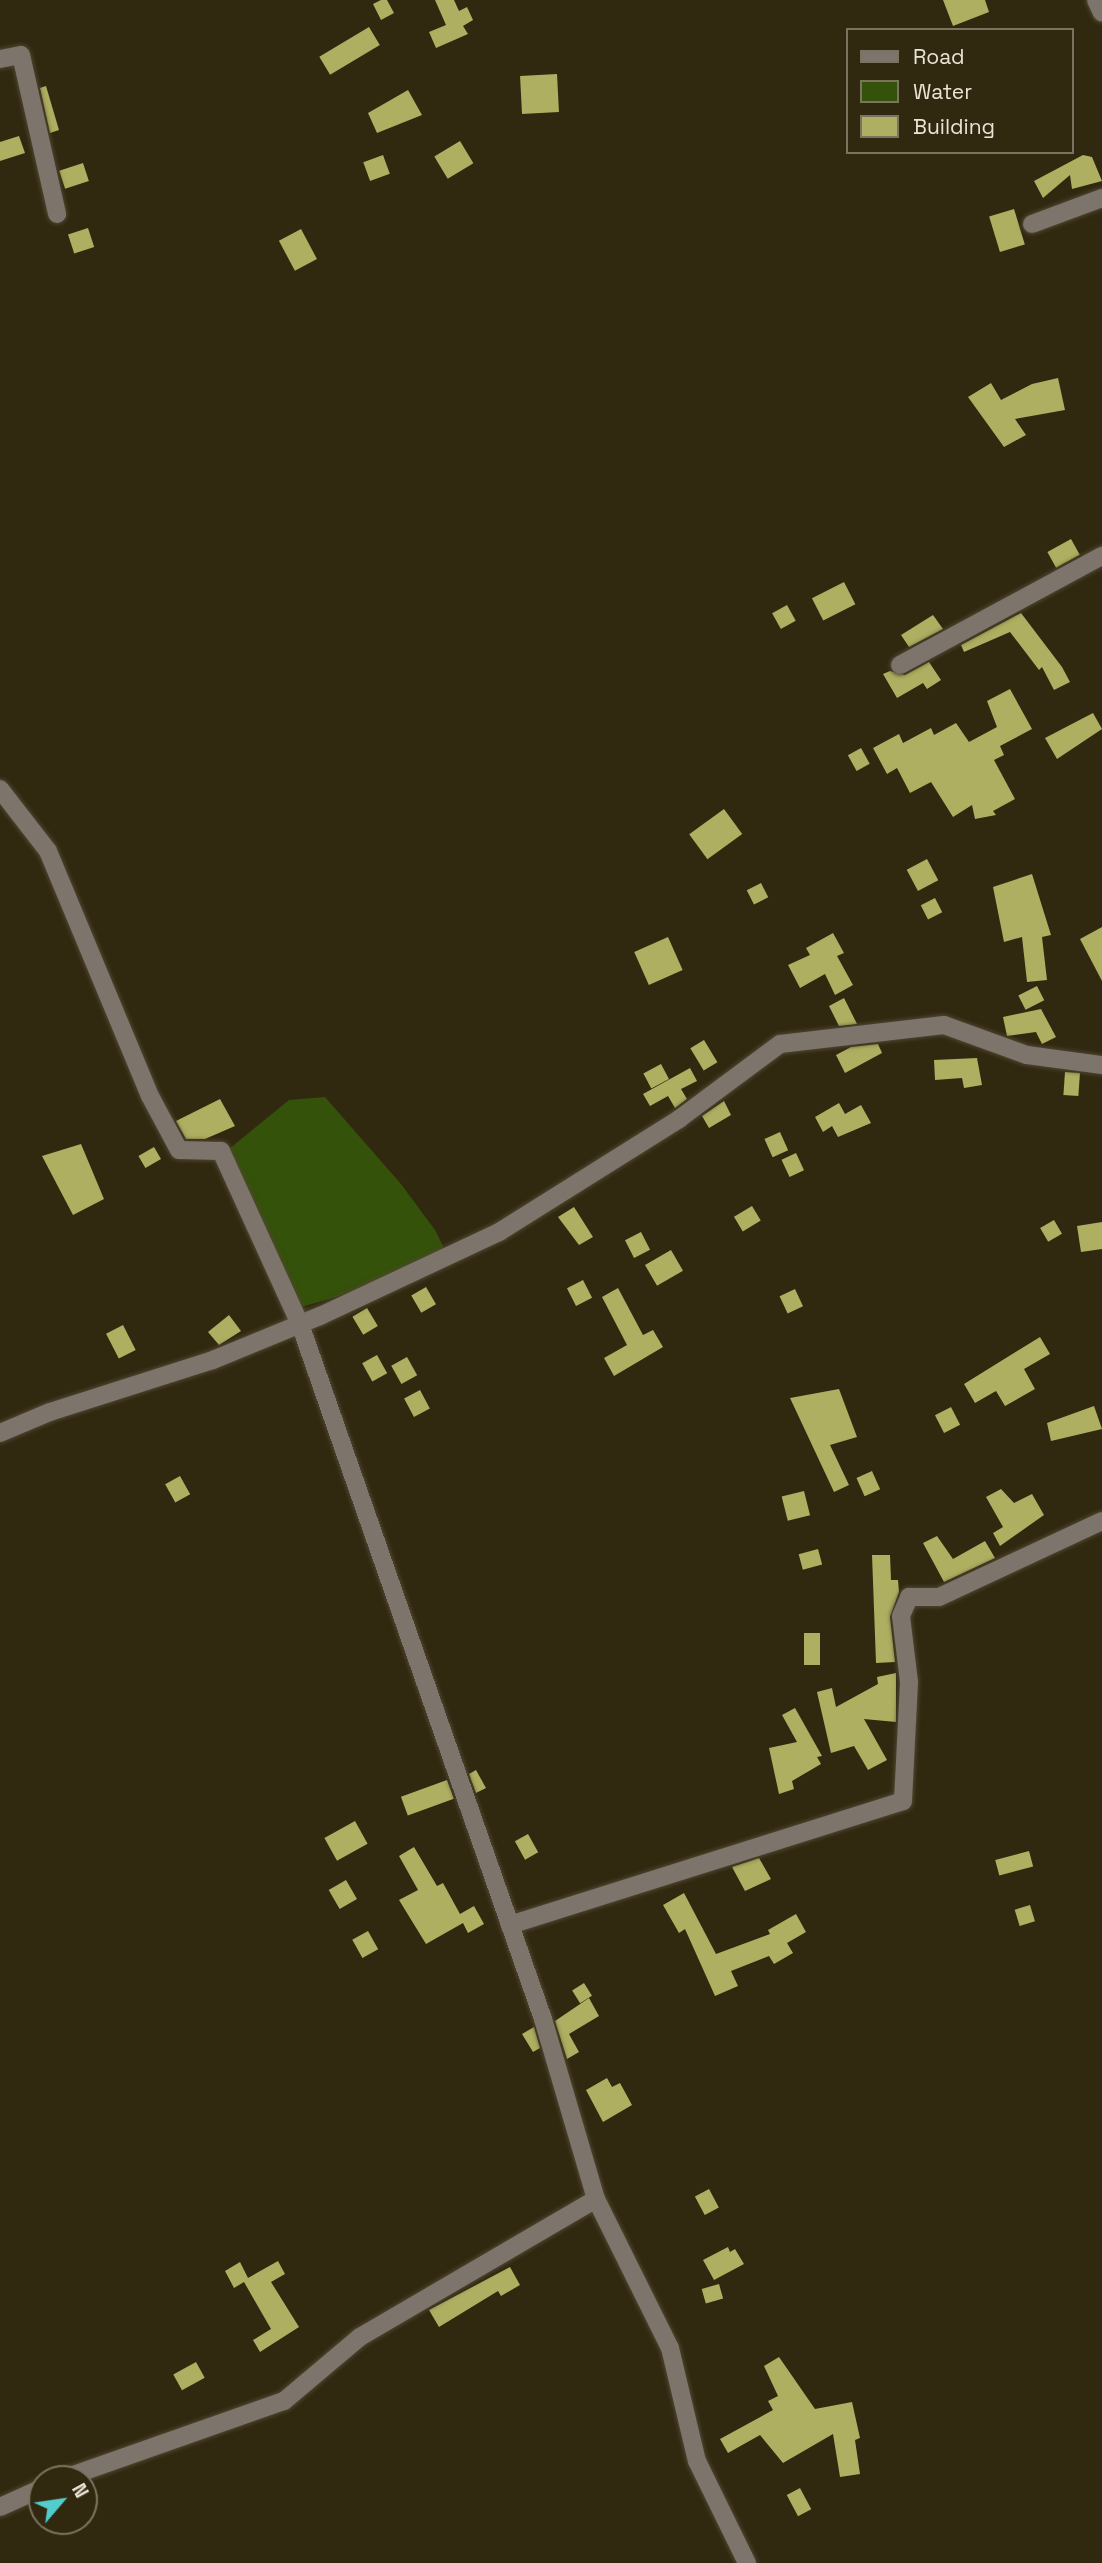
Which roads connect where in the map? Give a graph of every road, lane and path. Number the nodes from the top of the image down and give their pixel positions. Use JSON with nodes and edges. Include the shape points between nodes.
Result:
{"nodes":[{"id":1,"x":1096,"y":0,"type":"edge"},
{"id":2,"x":1102,"y":13,"type":"edge"},
{"id":3,"x":0,"y":59,"type":"edge"},
{"id":4,"x":1102,"y":198,"type":"edge"},
{"id":5,"x":57,"y":214,"type":"dead end"},
{"id":6,"x":1032,"y":224,"type":"dead end"},
{"id":7,"x":1102,"y":556,"type":"edge"},
{"id":8,"x":900,"y":665,"type":"dead end"},
{"id":9,"x":0,"y":789,"type":"edge"},
{"id":10,"x":1102,"y":1065,"type":"edge"},
{"id":11,"x":300,"y":1324,"type":"junction"},
{"id":12,"x":0,"y":1433,"type":"edge"},
{"id":13,"x":1102,"y":1521,"type":"edge"},
{"id":14,"x":510,"y":1924,"type":"junction"},
{"id":15,"x":596,"y":2199,"type":"junction"},
{"id":16,"x":98,"y":2466,"type":"edge"},
{"id":17,"x":28,"y":2494,"type":"edge"},
{"id":18,"x":0,"y":2507,"type":"edge"},
{"id":19,"x":747,"y":2563,"type":"edge"}],
"edges":[{"from":1,"to":2,"type":"street"},
{"from":3,"to":5,"type":"street","via":[[21,55]]},
{"from":4,"to":6,"type":"street"},
{"from":7,"to":8,"type":"street"},
{"from":9,"to":11,"type":"street","via":[[48,851],[150,1096],[179,1150],[221,1151]]},
{"from":10,"to":11,"type":"street","via":[[1027,1055],[944,1025],[780,1044],[679,1119],[499,1232]]},
{"from":11,"to":12,"type":"street","via":[[213,1360],[50,1412]]},
{"from":11,"to":14,"type":"street"},
{"from":13,"to":14,"type":"street","via":[[939,1597],[909,1597],[901,1616],[909,1682],[903,1801]]},
{"from":14,"to":15,"type":"street"},
{"from":15,"to":16,"type":"street","via":[[360,2337],[284,2401]]},
{"from":15,"to":19,"type":"street","via":[[670,2348],[696,2461]]},
{"from":17,"to":18,"type":"street"}]}
